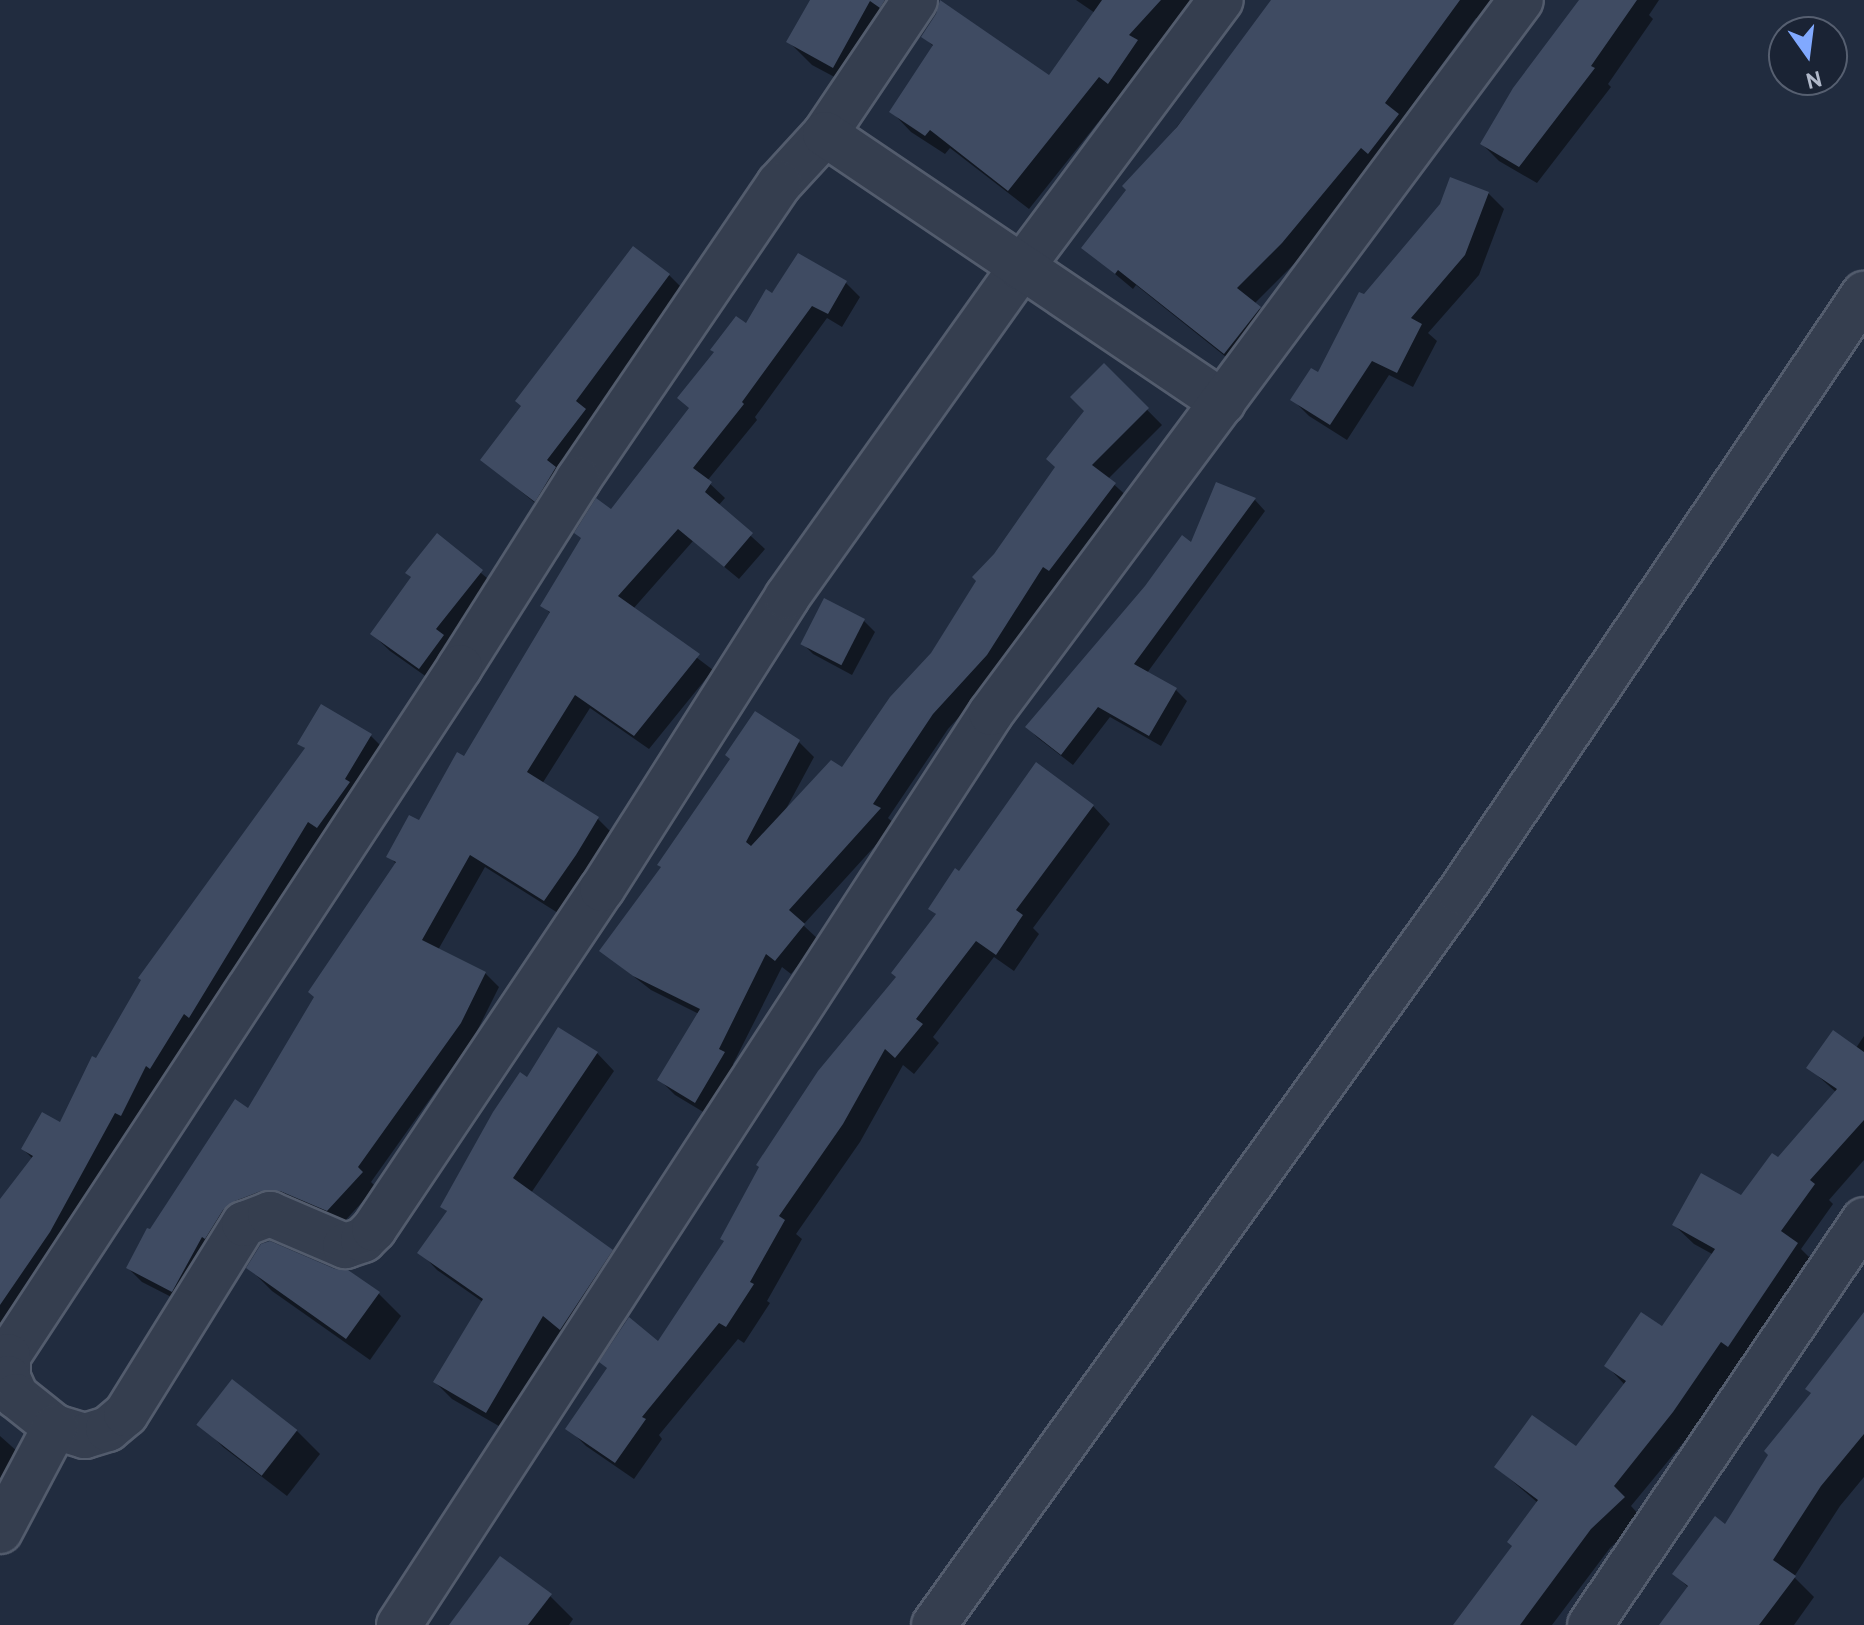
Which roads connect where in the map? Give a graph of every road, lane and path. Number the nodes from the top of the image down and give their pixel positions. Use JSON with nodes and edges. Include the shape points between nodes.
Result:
{"nodes":[{"id":1,"x":915,"y":0,"type":"edge"},
{"id":2,"x":1221,"y":0,"type":"edge"},
{"id":3,"x":1521,"y":0,"type":"edge"},
{"id":4,"x":825,"y":134,"type":"junction"},
{"id":5,"x":1021,"y":268,"type":"junction"},
{"id":6,"x":1864,"y":294,"type":"edge"},
{"id":7,"x":1223,"y":402,"type":"junction"},
{"id":8,"x":1864,"y":1220,"type":"edge"},
{"id":9,"x":55,"y":1427,"type":"junction"},
{"id":10,"x":0,"y":1531,"type":"edge"},
{"id":11,"x":399,"y":1625,"type":"edge"},
{"id":12,"x":934,"y":1625,"type":"edge"},
{"id":13,"x":1590,"y":1625,"type":"edge"}],
"edges":[{"from":1,"to":4,"type":"street"},
{"from":2,"to":5,"type":"street"},
{"from":3,"to":7,"type":"street"},
{"from":4,"to":5,"type":"street"},
{"from":4,"to":9,"type":"street","via":[[779,184],[578,480],[8,1356],[8,1378],[16,1396]]},
{"from":5,"to":7,"type":"street"},
{"from":5,"to":9,"type":"street","via":[[787,597],[602,889],[374,1229],[345,1246],[270,1214],[244,1224],[126,1414],[108,1429],[85,1436]]},
{"from":6,"to":12,"type":"street","via":[[1460,892]]},
{"from":7,"to":11,"type":"street","via":[[991,713]]},
{"from":8,"to":13,"type":"street"},
{"from":9,"to":10,"type":"street"}]}
